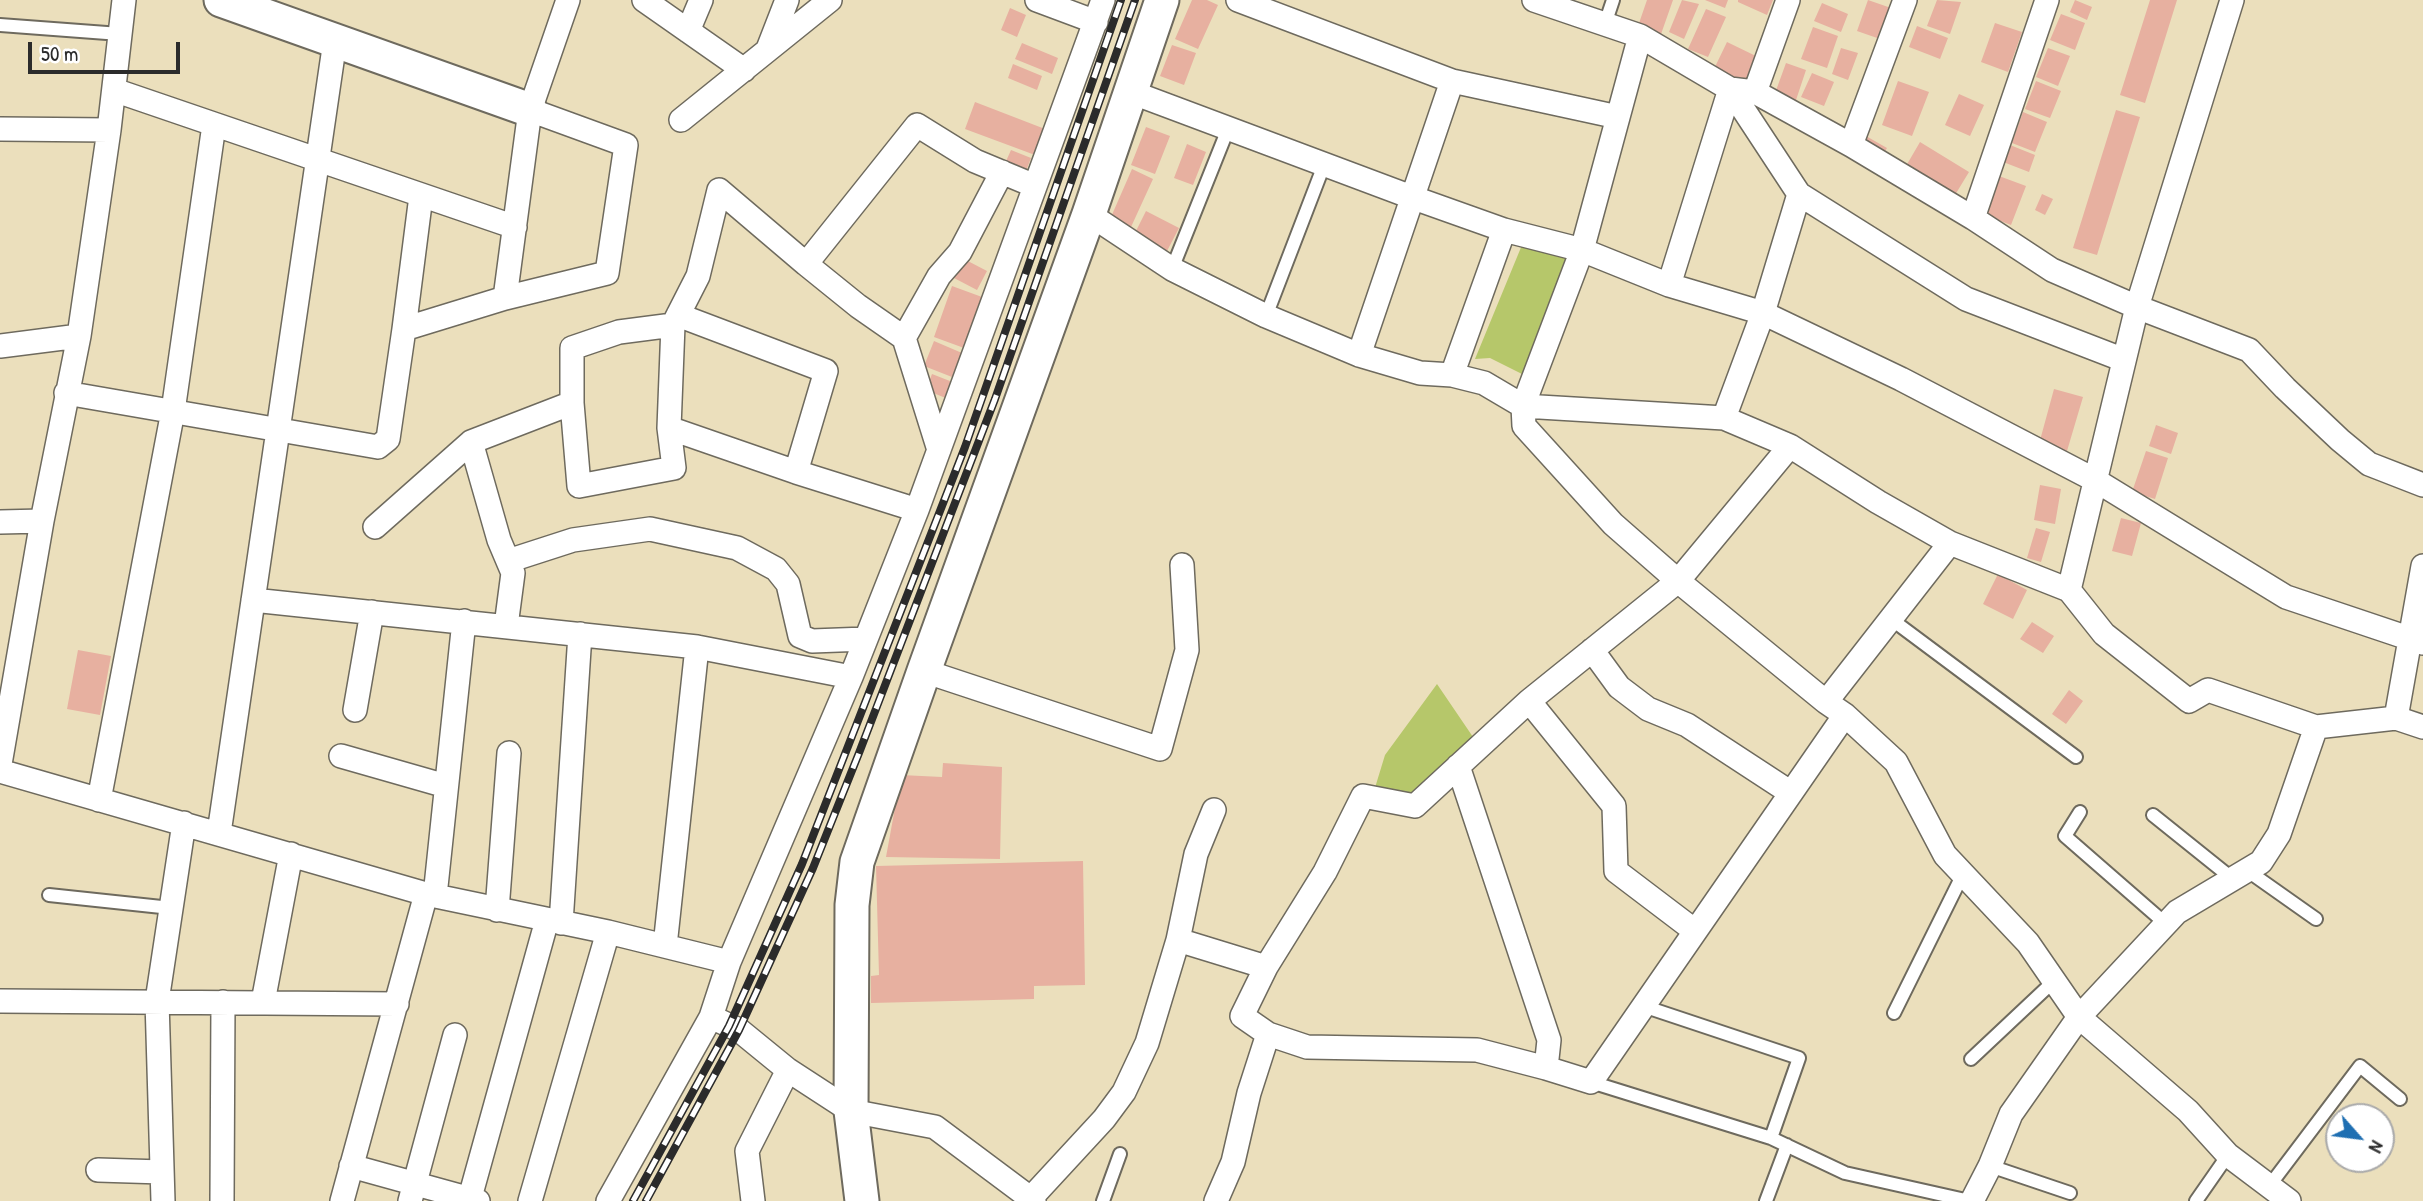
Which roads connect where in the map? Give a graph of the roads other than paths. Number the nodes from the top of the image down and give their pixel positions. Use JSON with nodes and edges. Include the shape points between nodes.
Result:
{"nodes":[{"id":1,"x":124,"y":0,"type":"edge"},
{"id":2,"x":222,"y":0,"type":"edge"},
{"id":3,"x":568,"y":0,"type":"edge"},
{"id":4,"x":644,"y":0,"type":"edge"},
{"id":5,"x":701,"y":0,"type":"edge"},
{"id":6,"x":787,"y":0,"type":"edge"},
{"id":7,"x":830,"y":0,"type":"edge"},
{"id":8,"x":1037,"y":0,"type":"edge"},
{"id":9,"x":1103,"y":0,"type":"edge"},
{"id":10,"x":1162,"y":0,"type":"edge"},
{"id":11,"x":1238,"y":0,"type":"edge"},
{"id":12,"x":1534,"y":0,"type":"edge"},
{"id":13,"x":1613,"y":0,"type":"edge"},
{"id":14,"x":1788,"y":0,"type":"edge"},
{"id":15,"x":1905,"y":0,"type":"edge"},
{"id":16,"x":2047,"y":0,"type":"edge"},
{"id":17,"x":2231,"y":0,"type":"edge"},
{"id":18,"x":268,"y":8,"type":"edge"},
{"id":19,"x":1096,"y":23,"type":"junction"},
{"id":20,"x":1605,"y":24,"type":"junction"},
{"id":21,"x":0,"y":25,"type":"edge"},
{"id":22,"x":688,"y":31,"type":"junction"},
{"id":23,"x":120,"y":34,"type":"junction"},
{"id":24,"x":1640,"y":36,"type":"junction"},
{"id":25,"x":335,"y":41,"type":"junction"},
{"id":26,"x":767,"y":52,"type":"junction"},
{"id":27,"x":744,"y":70,"type":"junction"},
{"id":28,"x":1452,"y":81,"type":"junction"},
{"id":29,"x":1730,"y":89,"type":"junction"},
{"id":30,"x":114,"y":90,"type":"junction"},
{"id":31,"x":1131,"y":92,"type":"junction"},
{"id":32,"x":1755,"y":92,"type":"junction"},
{"id":33,"x":530,"y":110,"type":"junction"},
{"id":34,"x":1618,"y":117,"type":"junction"},
{"id":35,"x":681,"y":120,"type":"dead end"},
{"id":36,"x":214,"y":125,"type":"junction"},
{"id":37,"x":0,"y":129,"type":"edge"},
{"id":38,"x":1228,"y":129,"type":"junction"},
{"id":39,"x":109,"y":130,"type":"junction"},
{"id":40,"x":1851,"y":145,"type":"junction"},
{"id":41,"x":318,"y":161,"type":"junction"},
{"id":42,"x":1324,"y":165,"type":"junction"},
{"id":43,"x":1002,"y":172,"type":"junction"},
{"id":44,"x":1035,"y":186,"type":"junction"},
{"id":45,"x":1799,"y":194,"type":"junction"},
{"id":46,"x":421,"y":196,"type":"junction"},
{"id":47,"x":1414,"y":198,"type":"junction"},
{"id":48,"x":1089,"y":214,"type":"junction"},
{"id":49,"x":1973,"y":218,"type":"junction"},
{"id":50,"x":515,"y":227,"type":"junction"},
{"id":51,"x":1504,"y":230,"type":"junction"},
{"id":52,"x":1582,"y":250,"type":"junction"},
{"id":53,"x":806,"y":264,"type":"junction"},
{"id":54,"x":1172,"y":269,"type":"junction"},
{"id":55,"x":1669,"y":285,"type":"junction"},
{"id":56,"x":505,"y":298,"type":"junction"},
{"id":57,"x":2137,"y":307,"type":"junction"},
{"id":58,"x":1763,"y":313,"type":"junction"},
{"id":59,"x":1265,"y":316,"type":"junction"},
{"id":60,"x":675,"y":320,"type":"junction"},
{"id":61,"x":404,"y":329,"type":"junction"},
{"id":62,"x":79,"y":336,"type":"junction"},
{"id":63,"x":904,"y":338,"type":"junction"},
{"id":64,"x":0,"y":346,"type":"edge"},
{"id":65,"x":1359,"y":355,"type":"junction"},
{"id":66,"x":2124,"y":360,"type":"junction"},
{"id":67,"x":1452,"y":375,"type":"junction"},
{"id":68,"x":66,"y":393,"type":"junction"},
{"id":69,"x":572,"y":403,"type":"junction"},
{"id":70,"x":1523,"y":406,"type":"junction"},
{"id":71,"x":173,"y":411,"type":"junction"},
{"id":72,"x":1724,"y":418,"type":"junction"},
{"id":73,"x":278,"y":428,"type":"junction"},
{"id":74,"x":669,"y":428,"type":"junction"},
{"id":75,"x":471,"y":442,"type":"junction"},
{"id":76,"x":1790,"y":446,"type":"junction"},
{"id":77,"x":939,"y":450,"type":"junction"},
{"id":78,"x":796,"y":472,"type":"junction"},
{"id":79,"x":2095,"y":480,"type":"junction"},
{"id":80,"x":2423,"y":485,"type":"edge"},
{"id":81,"x":917,"y":510,"type":"junction"},
{"id":82,"x":0,"y":522,"type":"edge"},
{"id":83,"x":42,"y":522,"type":"junction"},
{"id":84,"x":375,"y":527,"type":"dead end"},
{"id":85,"x":1950,"y":542,"type":"junction"},
{"id":86,"x":508,"y":561,"type":"junction"},
{"id":87,"x":1182,"y":565,"type":"dead end"},
{"id":88,"x":2423,"y":566,"type":"edge"},
{"id":89,"x":1678,"y":581,"type":"junction"},
{"id":90,"x":2068,"y":590,"type":"junction"},
{"id":91,"x":253,"y":600,"type":"junction"},
{"id":92,"x":372,"y":612,"type":"junction"},
{"id":93,"x":1891,"y":619,"type":"junction"},
{"id":94,"x":464,"y":621,"type":"junction"},
{"id":95,"x":506,"y":626,"type":"junction"},
{"id":96,"x":580,"y":634,"type":"junction"},
{"id":97,"x":866,"y":639,"type":"junction"},
{"id":98,"x":2416,"y":641,"type":"edge"},
{"id":99,"x":697,"y":647,"type":"junction"},
{"id":100,"x":1592,"y":650,"type":"junction"},
{"id":101,"x":924,"y":671,"type":"junction"},
{"id":102,"x":851,"y":677,"type":"junction"},
{"id":103,"x":1529,"y":701,"type":"junction"},
{"id":104,"x":1835,"y":708,"type":"junction"},
{"id":105,"x":355,"y":710,"type":"dead end"},
{"id":106,"x":2396,"y":718,"type":"junction"},
{"id":107,"x":2316,"y":727,"type":"junction"},
{"id":108,"x":2423,"y":727,"type":"edge"},
{"id":109,"x":509,"y":753,"type":"dead end"},
{"id":110,"x":341,"y":756,"type":"dead end"},
{"id":111,"x":2076,"y":757,"type":"dead end"},
{"id":112,"x":0,"y":764,"type":"edge"},
{"id":113,"x":1458,"y":766,"type":"junction"},
{"id":114,"x":0,"y":771,"type":"edge"},
{"id":115,"x":446,"y":786,"type":"junction"},
{"id":116,"x":1791,"y":793,"type":"junction"},
{"id":117,"x":99,"y":800,"type":"junction"},
{"id":118,"x":1214,"y":810,"type":"dead end"},
{"id":119,"x":2080,"y":812,"type":"dead end"},
{"id":120,"x":2153,"y":815,"type":"dead end"},
{"id":121,"x":184,"y":823,"type":"junction"},
{"id":122,"x":219,"y":833,"type":"junction"},
{"id":123,"x":291,"y":854,"type":"junction"},
{"id":124,"x":1963,"y":874,"type":"junction"},
{"id":125,"x":2241,"y":875,"type":"junction"},
{"id":126,"x":49,"y":895,"type":"dead end"},
{"id":127,"x":430,"y":895,"type":"junction"},
{"id":128,"x":171,"y":908,"type":"junction"},
{"id":129,"x":497,"y":910,"type":"junction"},
{"id":130,"x":2316,"y":919,"type":"dead end"},
{"id":131,"x":554,"y":922,"type":"junction"},
{"id":132,"x":2166,"y":924,"type":"junction"},
{"id":133,"x":1695,"y":931,"type":"junction"},
{"id":134,"x":608,"y":932,"type":"junction"},
{"id":135,"x":1178,"y":940,"type":"junction"},
{"id":136,"x":664,"y":946,"type":"junction"},
{"id":137,"x":729,"y":962,"type":"junction"},
{"id":138,"x":1266,"y":967,"type":"junction"},
{"id":139,"x":2054,"y":981,"type":"junction"},
{"id":140,"x":0,"y":1000,"type":"edge"},
{"id":141,"x":157,"y":1001,"type":"junction"},
{"id":142,"x":223,"y":1002,"type":"junction"},
{"id":143,"x":263,"y":1002,"type":"junction"},
{"id":144,"x":397,"y":1004,"type":"junction"},
{"id":145,"x":1643,"y":1006,"type":"junction"},
{"id":146,"x":1894,"y":1013,"type":"dead end"},
{"id":147,"x":711,"y":1017,"type":"junction"},
{"id":148,"x":2079,"y":1017,"type":"junction"},
{"id":149,"x":1268,"y":1034,"type":"junction"},
{"id":150,"x":455,"y":1035,"type":"dead end"},
{"id":151,"x":1971,"y":1059,"type":"dead end"},
{"id":152,"x":1546,"y":1068,"type":"junction"},
{"id":153,"x":788,"y":1070,"type":"junction"},
{"id":154,"x":1591,"y":1082,"type":"junction"},
{"id":155,"x":2400,"y":1099,"type":"dead end"},
{"id":156,"x":851,"y":1111,"type":"junction"},
{"id":157,"x":1771,"y":1138,"type":"junction"},
{"id":158,"x":1787,"y":1145,"type":"junction"},
{"id":159,"x":1120,"y":1154,"type":"dead end"},
{"id":160,"x":2228,"y":1154,"type":"junction"},
{"id":161,"x":351,"y":1166,"type":"junction"},
{"id":162,"x":1990,"y":1166,"type":"junction"},
{"id":163,"x":98,"y":1170,"type":"dead end"},
{"id":164,"x":162,"y":1172,"type":"junction"},
{"id":165,"x":2270,"y":1185,"type":"junction"},
{"id":166,"x":413,"y":1193,"type":"edge"},
{"id":167,"x":2070,"y":1193,"type":"dead end"},
{"id":168,"x":472,"y":1200,"type":"edge"},
{"id":169,"x":1033,"y":1200,"type":"edge"},
{"id":170,"x":163,"y":1201,"type":"edge"},
{"id":171,"x":222,"y":1201,"type":"edge"},
{"id":172,"x":342,"y":1201,"type":"edge"},
{"id":173,"x":530,"y":1201,"type":"edge"},
{"id":174,"x":608,"y":1201,"type":"edge"},
{"id":175,"x":753,"y":1201,"type":"edge"},
{"id":176,"x":862,"y":1201,"type":"edge"},
{"id":177,"x":1103,"y":1201,"type":"edge"},
{"id":178,"x":1216,"y":1201,"type":"edge"},
{"id":179,"x":1766,"y":1201,"type":"edge"},
{"id":180,"x":1971,"y":1201,"type":"edge"},
{"id":181,"x":2196,"y":1201,"type":"edge"},
{"id":182,"x":2289,"y":1201,"type":"edge"}],
"edges":[{"from":1,"to":23,"type":"street"},
{"from":2,"to":18,"type":"street"},
{"from":3,"to":33,"type":"street"},
{"from":4,"to":22,"type":"street"},
{"from":5,"to":22,"type":"street"},
{"from":6,"to":26,"type":"street"},
{"from":7,"to":26,"type":"street"},
{"from":8,"to":19,"type":"street"},
{"from":9,"to":19,"type":"street"},
{"from":10,"to":31,"type":"street"},
{"from":11,"to":28,"type":"street"},
{"from":12,"to":20,"type":"street"},
{"from":13,"to":20,"type":"lane"},
{"from":14,"to":32,"type":"street"},
{"from":15,"to":40,"type":"street"},
{"from":16,"to":49,"type":"street"},
{"from":17,"to":57,"type":"street"},
{"from":18,"to":25,"type":"street"},
{"from":19,"to":44,"type":"street"},
{"from":20,"to":24,"type":"street"},
{"from":21,"to":23,"type":"lane"},
{"from":22,"to":27,"type":"street"},
{"from":23,"to":30,"type":"street"},
{"from":24,"to":29,"type":"street"},
{"from":24,"to":34,"type":"street"},
{"from":25,"to":33,"type":"street"},
{"from":25,"to":41,"type":"street"},
{"from":26,"to":27,"type":"street"},
{"from":27,"to":35,"type":"street"},
{"from":28,"to":34,"type":"street"},
{"from":28,"to":47,"type":"street"},
{"from":29,"to":32,"type":"street"},
{"from":29,"to":45,"type":"street"},
{"from":29,"to":55,"type":"street"},
{"from":30,"to":36,"type":"street"},
{"from":30,"to":39,"type":"street"},
{"from":31,"to":38,"type":"street"},
{"from":31,"to":48,"type":"street"},
{"from":32,"to":40,"type":"street"},
{"from":33,"to":50,"type":"street"},
{"from":33,"to":56,"type":"street","via":[[626,145],[607,273]]},
{"from":34,"to":52,"type":"street"},
{"from":36,"to":41,"type":"street"},
{"from":36,"to":71,"type":"street"},
{"from":37,"to":39,"type":"street"},
{"from":38,"to":42,"type":"street"},
{"from":38,"to":54,"type":"lane"},
{"from":39,"to":62,"type":"street"},
{"from":40,"to":49,"type":"street"},
{"from":41,"to":46,"type":"street"},
{"from":41,"to":73,"type":"street"},
{"from":42,"to":47,"type":"street"},
{"from":42,"to":59,"type":"lane"},
{"from":43,"to":44,"type":"street"},
{"from":43,"to":53,"type":"street","via":[[917,125]]},
{"from":43,"to":63,"type":"street","via":[[960,252],[939,276]]},
{"from":44,"to":77,"type":"street"},
{"from":45,"to":58,"type":"street"},
{"from":45,"to":66,"type":"street","via":[[1966,299]]},
{"from":46,"to":50,"type":"street"},
{"from":46,"to":61,"type":"street"},
{"from":47,"to":51,"type":"street"},
{"from":47,"to":65,"type":"street"},
{"from":48,"to":54,"type":"street"},
{"from":48,"to":101,"type":"street"},
{"from":49,"to":57,"type":"street","via":[[2052,270]]},
{"from":50,"to":56,"type":"street"},
{"from":51,"to":52,"type":"street"},
{"from":51,"to":67,"type":"street"},
{"from":52,"to":55,"type":"street"},
{"from":52,"to":70,"type":"street"},
{"from":53,"to":60,"type":"street","via":[[719,190],[698,276]]},
{"from":53,"to":63,"type":"street"},
{"from":54,"to":59,"type":"street"},
{"from":55,"to":58,"type":"street"},
{"from":56,"to":61,"type":"street"},
{"from":57,"to":66,"type":"street"},
{"from":57,"to":80,"type":"street","via":[[2249,350],[2369,464]]},
{"from":58,"to":72,"type":"street"},
{"from":58,"to":79,"type":"street"},
{"from":59,"to":65,"type":"street"},
{"from":60,"to":69,"type":"street","via":[[572,348]]},
{"from":60,"to":74,"type":"street"},
{"from":60,"to":78,"type":"street","via":[[826,371]]},
{"from":61,"to":73,"type":"street","via":[[388,439],[378,447]]},
{"from":62,"to":64,"type":"street"},
{"from":62,"to":68,"type":"street"},
{"from":63,"to":77,"type":"street"},
{"from":65,"to":67,"type":"street","via":[[1420,373]]},
{"from":66,"to":79,"type":"street"},
{"from":67,"to":70,"type":"street","via":[[1484,383]]},
{"from":68,"to":71,"type":"street"},
{"from":68,"to":83,"type":"street"},
{"from":69,"to":74,"type":"street","via":[[579,486],[674,468]]},
{"from":69,"to":75,"type":"street"},
{"from":70,"to":72,"type":"street"},
{"from":70,"to":89,"type":"street","via":[[1524,426],[1613,524]]},
{"from":71,"to":73,"type":"street"},
{"from":71,"to":117,"type":"street"},
{"from":72,"to":76,"type":"street"},
{"from":73,"to":91,"type":"street"},
{"from":74,"to":78,"type":"street"},
{"from":75,"to":84,"type":"street"},
{"from":75,"to":86,"type":"street"},
{"from":76,"to":85,"type":"street"},
{"from":76,"to":89,"type":"street"},
{"from":77,"to":81,"type":"street"},
{"from":78,"to":81,"type":"street"},
{"from":79,"to":90,"type":"street"},
{"from":79,"to":98,"type":"street","via":[[2286,597]]},
{"from":81,"to":97,"type":"street"},
{"from":82,"to":83,"type":"street"},
{"from":83,"to":112,"type":"street"},
{"from":85,"to":90,"type":"street"},
{"from":85,"to":93,"type":"street"},
{"from":86,"to":95,"type":"street","via":[[513,573]]},
{"from":86,"to":97,"type":"street","via":[[573,540],[650,529],[737,548],[776,569],[788,584],[800,636],[812,641]]},
{"from":87,"to":101,"type":"street","via":[[1187,650],[1160,749]]},
{"from":88,"to":98,"type":"street"},
{"from":89,"to":100,"type":"street"},
{"from":89,"to":104,"type":"street"},
{"from":90,"to":107,"type":"street","via":[[2104,634],[2189,701],[2208,690]]},
{"from":91,"to":92,"type":"street"},
{"from":91,"to":122,"type":"street"},
{"from":92,"to":94,"type":"street"},
{"from":92,"to":105,"type":"street"},
{"from":93,"to":104,"type":"street"},
{"from":93,"to":111,"type":"lane"},
{"from":94,"to":95,"type":"street"},
{"from":94,"to":115,"type":"street"},
{"from":95,"to":96,"type":"street"},
{"from":96,"to":99,"type":"street"},
{"from":96,"to":131,"type":"street"},
{"from":97,"to":102,"type":"street"},
{"from":98,"to":106,"type":"street"},
{"from":99,"to":102,"type":"street"},
{"from":99,"to":136,"type":"street"},
{"from":100,"to":103,"type":"street"},
{"from":100,"to":116,"type":"street","via":[[1619,687],[1648,709],[1687,725]]},
{"from":101,"to":156,"type":"street","via":[[857,862],[852,905]]},
{"from":102,"to":137,"type":"street"},
{"from":103,"to":113,"type":"street"},
{"from":103,"to":133,"type":"street","via":[[1614,806],[1616,871]]},
{"from":104,"to":116,"type":"street"},
{"from":104,"to":124,"type":"street","via":[[1896,762],[1945,855]]},
{"from":106,"to":107,"type":"street"},
{"from":106,"to":108,"type":"street"},
{"from":107,"to":125,"type":"street","via":[[2279,834],[2261,862]]},
{"from":109,"to":129,"type":"street"},
{"from":110,"to":115,"type":"street"},
{"from":113,"to":138,"type":"street","via":[[1415,806],[1363,796],[1325,872]]},
{"from":113,"to":152,"type":"street","via":[[1549,1040]]},
{"from":114,"to":117,"type":"street"},
{"from":115,"to":127,"type":"street"},
{"from":116,"to":133,"type":"street"},
{"from":117,"to":121,"type":"street"},
{"from":118,"to":135,"type":"street","via":[[1196,854]]},
{"from":119,"to":132,"type":"lane","via":[[2065,836]]},
{"from":120,"to":125,"type":"lane"},
{"from":121,"to":122,"type":"street"},
{"from":121,"to":128,"type":"street"},
{"from":122,"to":123,"type":"street"},
{"from":123,"to":127,"type":"street"},
{"from":123,"to":143,"type":"street"},
{"from":124,"to":139,"type":"street","via":[[2028,943]]},
{"from":124,"to":146,"type":"lane"},
{"from":125,"to":130,"type":"lane"},
{"from":125,"to":132,"type":"street","via":[[2177,912]]},
{"from":126,"to":128,"type":"lane"},
{"from":127,"to":129,"type":"street"},
{"from":127,"to":144,"type":"street"},
{"from":128,"to":141,"type":"street"},
{"from":129,"to":131,"type":"street"},
{"from":131,"to":134,"type":"street"},
{"from":131,"to":168,"type":"street"},
{"from":132,"to":148,"type":"street"},
{"from":133,"to":145,"type":"street"},
{"from":134,"to":136,"type":"street"},
{"from":134,"to":173,"type":"street"},
{"from":135,"to":138,"type":"street"},
{"from":135,"to":169,"type":"street","via":[[1147,1043],[1124,1092]]},
{"from":136,"to":137,"type":"street"},
{"from":137,"to":147,"type":"street"},
{"from":138,"to":149,"type":"street","via":[[1242,1016]]},
{"from":139,"to":148,"type":"street"},
{"from":139,"to":151,"type":"lane"},
{"from":140,"to":141,"type":"street"},
{"from":141,"to":142,"type":"street"},
{"from":141,"to":164,"type":"street"},
{"from":142,"to":143,"type":"street"},
{"from":142,"to":171,"type":"street"},
{"from":143,"to":144,"type":"street"},
{"from":144,"to":161,"type":"street"},
{"from":145,"to":154,"type":"street"},
{"from":145,"to":157,"type":"lane","via":[[1800,1058]]},
{"from":147,"to":153,"type":"street","via":[[738,1030]]},
{"from":147,"to":174,"type":"street"},
{"from":148,"to":160,"type":"street","via":[[2188,1111]]},
{"from":148,"to":162,"type":"street","via":[[2011,1114]]},
{"from":149,"to":152,"type":"street","via":[[1307,1047],[1477,1050]]},
{"from":149,"to":178,"type":"street","via":[[1233,1161]]},
{"from":150,"to":166,"type":"street"},
{"from":152,"to":154,"type":"street"},
{"from":153,"to":156,"type":"street"},
{"from":153,"to":175,"type":"street","via":[[747,1151]]},
{"from":154,"to":157,"type":"lane"},
{"from":155,"to":165,"type":"lane","via":[[2360,1066]]},
{"from":156,"to":169,"type":"street","via":[[935,1127]]},
{"from":156,"to":176,"type":"street"},
{"from":157,"to":158,"type":"lane"},
{"from":158,"to":179,"type":"lane"},
{"from":158,"to":180,"type":"lane","via":[[1845,1173]]},
{"from":159,"to":177,"type":"lane"},
{"from":160,"to":165,"type":"street"},
{"from":160,"to":181,"type":"lane"},
{"from":161,"to":166,"type":"street"},
{"from":161,"to":172,"type":"street"},
{"from":162,"to":167,"type":"lane"},
{"from":162,"to":180,"type":"street"},
{"from":163,"to":164,"type":"street"},
{"from":164,"to":170,"type":"street"},
{"from":165,"to":182,"type":"street"},
{"from":166,"to":168,"type":"street"}]}
